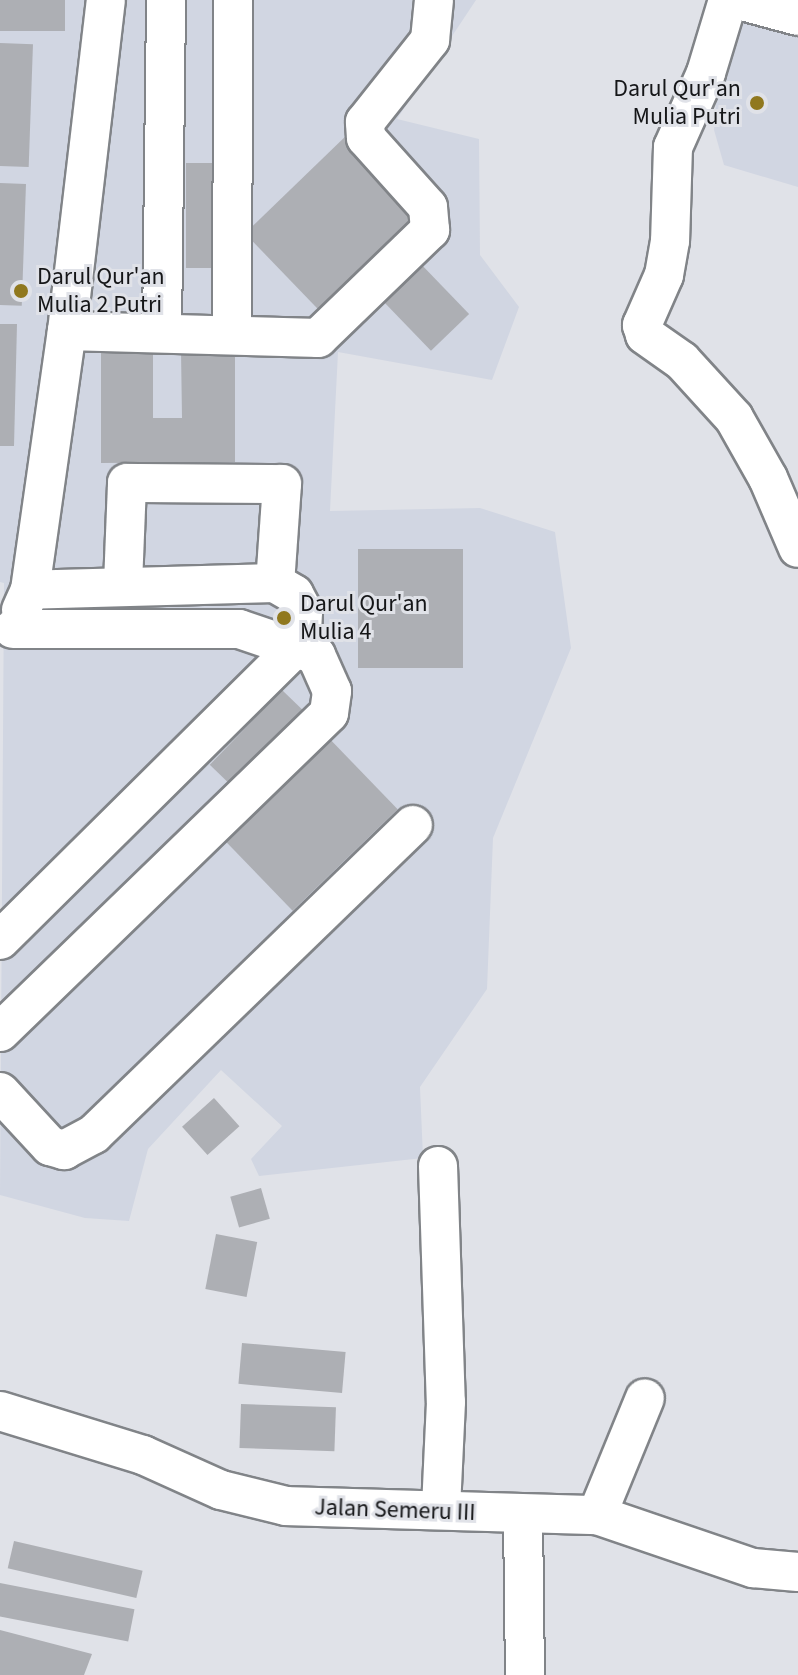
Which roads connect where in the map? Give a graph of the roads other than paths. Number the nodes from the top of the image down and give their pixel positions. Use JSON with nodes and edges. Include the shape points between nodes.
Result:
{"nodes":[{"id":1,"x":106,"y":0,"type":"edge"},
{"id":2,"x":166,"y":0,"type":"edge"},
{"id":3,"x":233,"y":0,"type":"edge"},
{"id":4,"x":434,"y":0,"type":"edge"},
{"id":5,"x":728,"y":0,"type":"edge"},
{"id":6,"x":739,"y":0,"type":"edge"},
{"id":7,"x":798,"y":16,"type":"edge"},
{"id":8,"x":67,"y":331,"type":"junction"},
{"id":9,"x":162,"y":331,"type":"junction"},
{"id":10,"x":232,"y":333,"type":"junction"},
{"id":11,"x":798,"y":548,"type":"edge"},
{"id":12,"x":275,"y":583,"type":"junction"},
{"id":13,"x":123,"y":584,"type":"junction"},
{"id":14,"x":30,"y":590,"type":"junction"},
{"id":15,"x":6,"y":637,"type":"edge"},
{"id":16,"x":295,"y":648,"type":"junction"},
{"id":17,"x":413,"y":825,"type":"dead end"},
{"id":18,"x":0,"y":940,"type":"edge"},
{"id":19,"x":0,"y":1032,"type":"edge"},
{"id":20,"x":0,"y":1092,"type":"edge"},
{"id":21,"x":438,"y":1166,"type":"dead end"},
{"id":22,"x":645,"y":1398,"type":"dead end"},
{"id":23,"x":0,"y":1411,"type":"edge"},
{"id":24,"x":441,"y":1510,"type":"junction"},
{"id":25,"x":523,"y":1515,"type":"junction"},
{"id":26,"x":597,"y":1515,"type":"junction"},
{"id":27,"x":798,"y":1572,"type":"edge"},
{"id":28,"x":525,"y":1675,"type":"edge"}],
"edges":[{"from":1,"to":8,"type":"street"},
{"from":2,"to":9,"type":"street"},
{"from":3,"to":10,"type":"street"},
{"from":4,"to":10,"type":"street","via":[[430,40],[365,122],[366,138],[428,207],[430,230],[318,338]]},
{"from":5,"to":11,"type":"street","via":[[706,73],[673,147],[670,241],[664,275],[642,325],[650,339],[682,361],[734,418],[768,478]]},
{"from":6,"to":7,"type":"street"},
{"from":8,"to":9,"type":"street"},
{"from":8,"to":14,"type":"street"},
{"from":9,"to":10,"type":"street"},
{"from":12,"to":13,"type":"street"},
{"from":12,"to":13,"type":"street","via":[[282,484],[127,483]]},
{"from":12,"to":16,"type":"street","via":[[294,594],[303,611]]},
{"from":13,"to":14,"type":"street"},
{"from":14,"to":15,"type":"street"},
{"from":15,"to":16,"type":"street","via":[[217,626]]},
{"from":16,"to":18,"type":"street"},
{"from":16,"to":19,"type":"street","via":[[316,655],[325,670],[332,691],[329,713]]},
{"from":17,"to":20,"type":"street","via":[[94,1134],[64,1150],[50,1146]]},
{"from":21,"to":24,"type":"street","via":[[446,1402]]},
{"from":22,"to":26,"type":"street"},
{"from":23,"to":24,"type":"street","name":"Jalan Semeru III","via":[[143,1455],[221,1490],[286,1506]]},
{"from":24,"to":25,"type":"street","name":"Jalan Semeru III"},
{"from":25,"to":26,"type":"street","name":"Jalan Semeru III"},
{"from":25,"to":28,"type":"street"},
{"from":26,"to":27,"type":"street","name":"Jalan Semeru III","via":[[753,1568]]}]}
